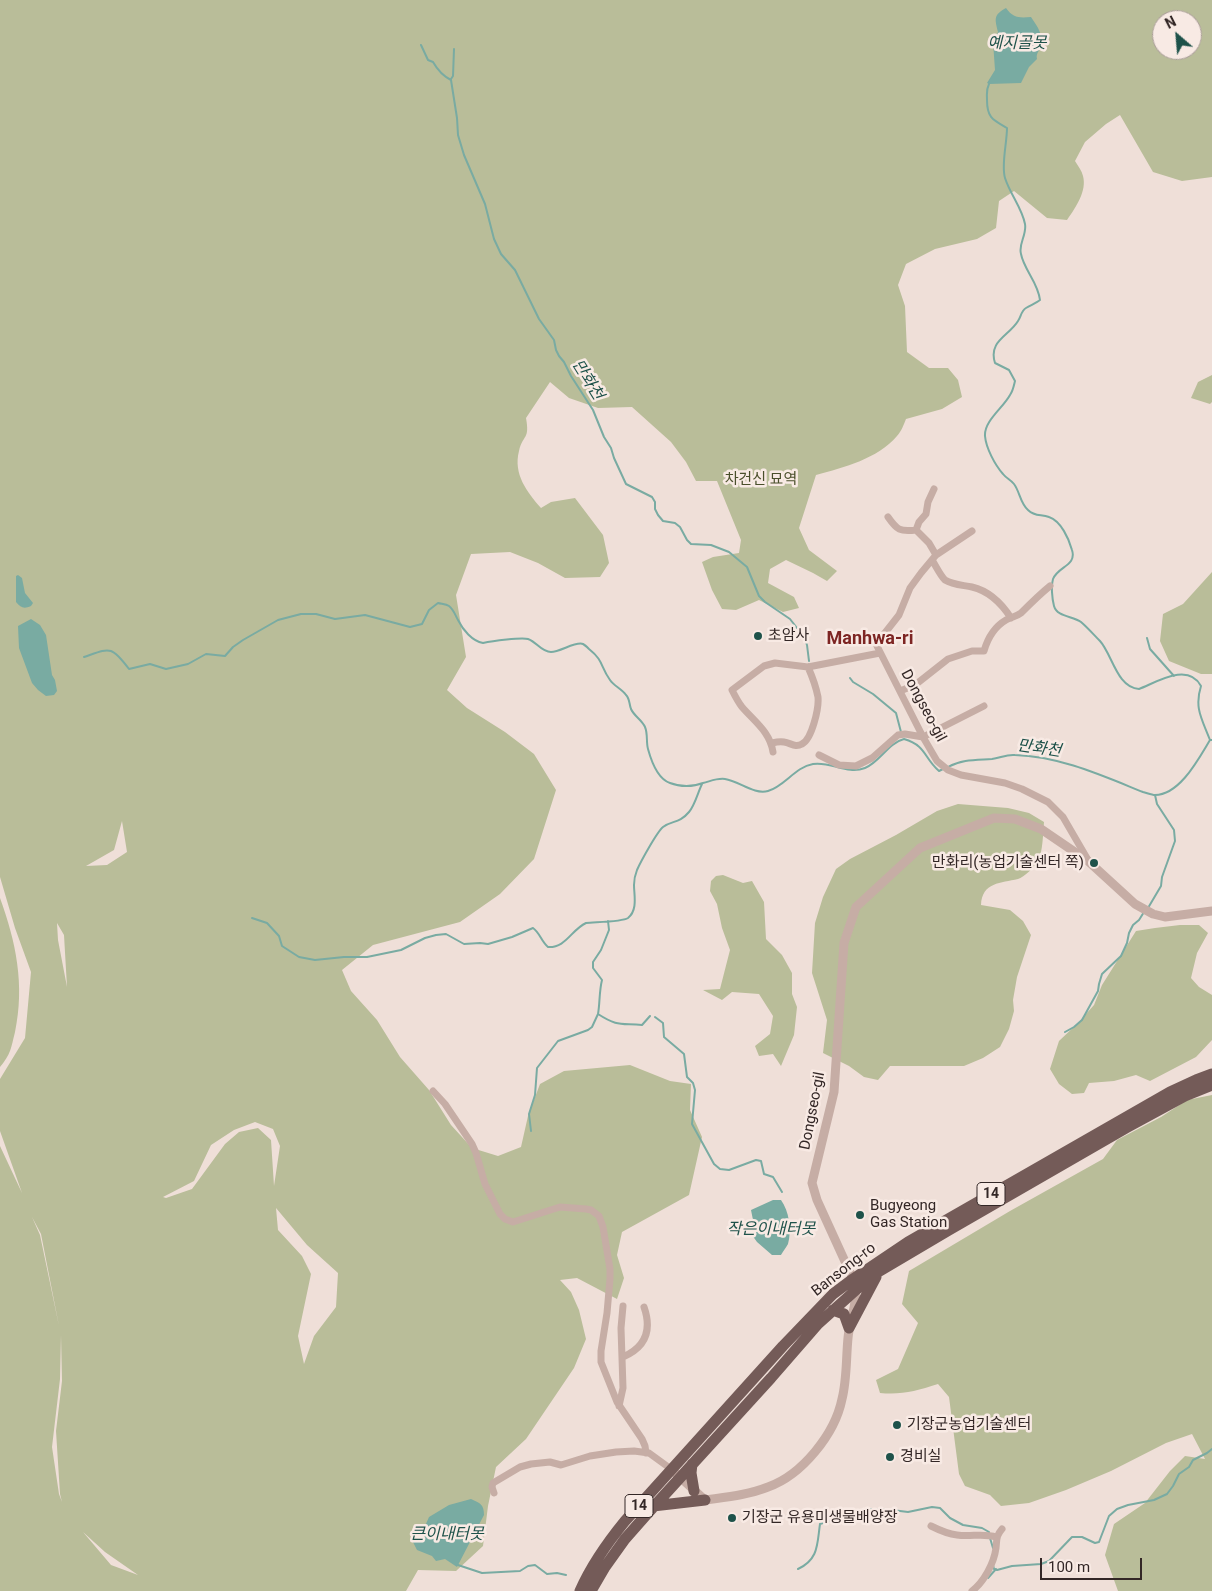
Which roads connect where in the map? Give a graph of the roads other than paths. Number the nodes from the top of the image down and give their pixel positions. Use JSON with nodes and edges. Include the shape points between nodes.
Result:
{"nodes":[{"id":1,"x":934,"y":489,"type":"dead end"},
{"id":2,"x":888,"y":517,"type":"dead end"},
{"id":3,"x":916,"y":530,"type":"junction"},
{"id":4,"x":972,"y":531,"type":"dead end"},
{"id":5,"x":934,"y":558,"type":"junction"},
{"id":6,"x":1050,"y":586,"type":"dead end"},
{"id":7,"x":1011,"y":618,"type":"junction"},
{"id":8,"x":880,"y":653,"type":"junction"},
{"id":9,"x":808,"y":667,"type":"junction"},
{"id":10,"x":900,"y":691,"type":"junction"},
{"id":11,"x":984,"y":706,"type":"dead end"},
{"id":12,"x":923,"y":737,"type":"junction"},
{"id":13,"x":772,"y":743,"type":"junction"},
{"id":14,"x":773,"y":752,"type":"dead end"},
{"id":15,"x":819,"y":755,"type":"dead end"},
{"id":16,"x":1077,"y":841,"type":"junction"},
{"id":17,"x":1070,"y":848,"type":"junction"},
{"id":18,"x":1088,"y":861,"type":"junction"},
{"id":19,"x":1212,"y":911,"type":"edge"},
{"id":20,"x":1212,"y":1074,"type":"edge"},
{"id":21,"x":1212,"y":1085,"type":"edge"},
{"id":22,"x":433,"y":1091,"type":"dead end"},
{"id":23,"x":878,"y":1272,"type":"junction"},
{"id":24,"x":855,"y":1284,"type":"junction"},
{"id":25,"x":623,"y":1306,"type":"dead end"},
{"id":26,"x":644,"y":1307,"type":"dead end"},
{"id":27,"x":833,"y":1310,"type":"junction"},
{"id":28,"x":849,"y":1328,"type":"junction"},
{"id":29,"x":623,"y":1357,"type":"junction"},
{"id":30,"x":619,"y":1407,"type":"junction"},
{"id":31,"x":646,"y":1453,"type":"junction"},
{"id":32,"x":692,"y":1464,"type":"junction"},
{"id":33,"x":675,"y":1473,"type":"junction"},
{"id":34,"x":494,"y":1492,"type":"dead end"},
{"id":35,"x":694,"y":1492,"type":"junction"},
{"id":36,"x":649,"y":1495,"type":"junction"},
{"id":37,"x":705,"y":1500,"type":"junction"},
{"id":38,"x":654,"y":1506,"type":"junction"},
{"id":39,"x":642,"y":1519,"type":"junction"},
{"id":40,"x":931,"y":1526,"type":"dead end"},
{"id":41,"x":1002,"y":1529,"type":"dead end"},
{"id":42,"x":992,"y":1536,"type":"junction"},
{"id":43,"x":580,"y":1591,"type":"edge"},
{"id":44,"x":591,"y":1591,"type":"edge"},
{"id":45,"x":972,"y":1591,"type":"edge"}],
"edges":[{"from":1,"to":3,"type":"street","via":[[926,514]]},
{"from":2,"to":3,"type":"street","via":[[894,526],[905,532]]},
{"from":3,"to":5,"type":"street","via":[[929,543]]},
{"from":4,"to":5,"type":"street"},
{"from":5,"to":7,"type":"street","via":[[944,579],[984,592],[998,602]]},
{"from":5,"to":8,"type":"street","via":[[910,588],[899,615],[881,638],[877,646]]},
{"from":6,"to":7,"type":"street"},
{"from":7,"to":10,"type":"street","via":[[995,627],[984,651],[972,651],[948,659],[916,685]]},
{"from":8,"to":9,"type":"street"},
{"from":8,"to":10,"type":"street","name":"Dongseo-gil"},
{"from":9,"to":13,"type":"street","via":[[818,697],[811,733],[799,745]]},
{"from":9,"to":13,"type":"street","via":[[775,663],[764,666],[732,690]]},
{"from":10,"to":12,"type":"street","name":"Dongseo-gil"},
{"from":11,"to":12,"type":"street"},
{"from":12,"to":15,"type":"street","via":[[903,734],[894,737],[872,758],[856,766],[839,765]]},
{"from":12,"to":16,"type":"street","name":"Dongseo-gil","via":[[937,761],[946,768],[961,775],[1005,783],[1035,794],[1058,810]]},
{"from":13,"to":14,"type":"street"},
{"from":16,"to":17,"type":"street"},
{"from":16,"to":18,"type":"street","name":"Dongseo-gil"},
{"from":17,"to":18,"type":"street","name":"Dongseo-gil"},
{"from":17,"to":24,"type":"street","name":"Dongseo-gil","via":[[1042,829],[1015,819],[994,818],[920,848],[856,907],[844,944],[834,1092],[812,1183]]},
{"from":18,"to":19,"type":"street","name":"Dongseo-gil","via":[[1135,904],[1146,910],[1165,917]]},
{"from":20,"to":24,"type":"main road","name":"Bansong-ro","number":"14","via":[[1170,1092],[896,1249]]},
{"from":21,"to":23,"type":"main road","name":"Bansong-ro","number":"14","via":[[1118,1132]]},
{"from":22,"to":30,"type":"street","via":[[472,1144],[485,1184],[505,1219],[513,1222],[560,1207],[586,1208],[598,1216],[603,1227],[610,1274],[601,1362]]},
{"from":23,"to":24,"type":"main road","name":"Bansong-ro","number":"14"},
{"from":23,"to":28,"type":"main road"},
{"from":24,"to":27,"type":"main road","name":"Bansong-ro","number":"14"},
{"from":24,"to":28,"type":"street","via":[[856,1296]]},
{"from":24,"to":33,"type":"main road","name":"Bansong-ro","number":"14","via":[[834,1294],[783,1346]]},
{"from":25,"to":29,"type":"street"},
{"from":26,"to":29,"type":"street","via":[[646,1337]]},
{"from":27,"to":28,"type":"main road","via":[[844,1314]]},
{"from":27,"to":32,"type":"main road","name":"Bansong-ro","number":"14"},
{"from":28,"to":37,"type":"street","via":[[840,1410],[816,1449],[798,1469],[770,1487],[744,1495]]},
{"from":29,"to":30,"type":"street"},
{"from":30,"to":31,"type":"street","via":[[642,1439]]},
{"from":31,"to":33,"type":"street","via":[[652,1454]]},
{"from":31,"to":34,"type":"street","via":[[605,1454],[561,1465],[550,1462],[531,1464],[493,1483]]},
{"from":32,"to":33,"type":"main road","name":"Bansong-ro","number":"14"},
{"from":32,"to":35,"type":"main road"},
{"from":33,"to":35,"type":"street"},
{"from":33,"to":36,"type":"main road","name":"Bansong-ro","number":"14"},
{"from":33,"to":38,"type":"main road","name":"Bansong-ro","number":"14"},
{"from":35,"to":37,"type":"street"},
{"from":36,"to":39,"type":"main road","via":[[654,1497],[642,1512]]},
{"from":36,"to":43,"type":"main road","name":"Bansong-ro","number":"14","via":[[608,1543]]},
{"from":37,"to":38,"type":"main road"},
{"from":38,"to":39,"type":"main road","name":"Bansong-ro","number":"14"},
{"from":39,"to":44,"type":"main road","name":"Bansong-ro","number":"14"},
{"from":40,"to":42,"type":"street","via":[[954,1535]]},
{"from":41,"to":42,"type":"street"},
{"from":42,"to":45,"type":"street","via":[[996,1549],[978,1586]]}]}
